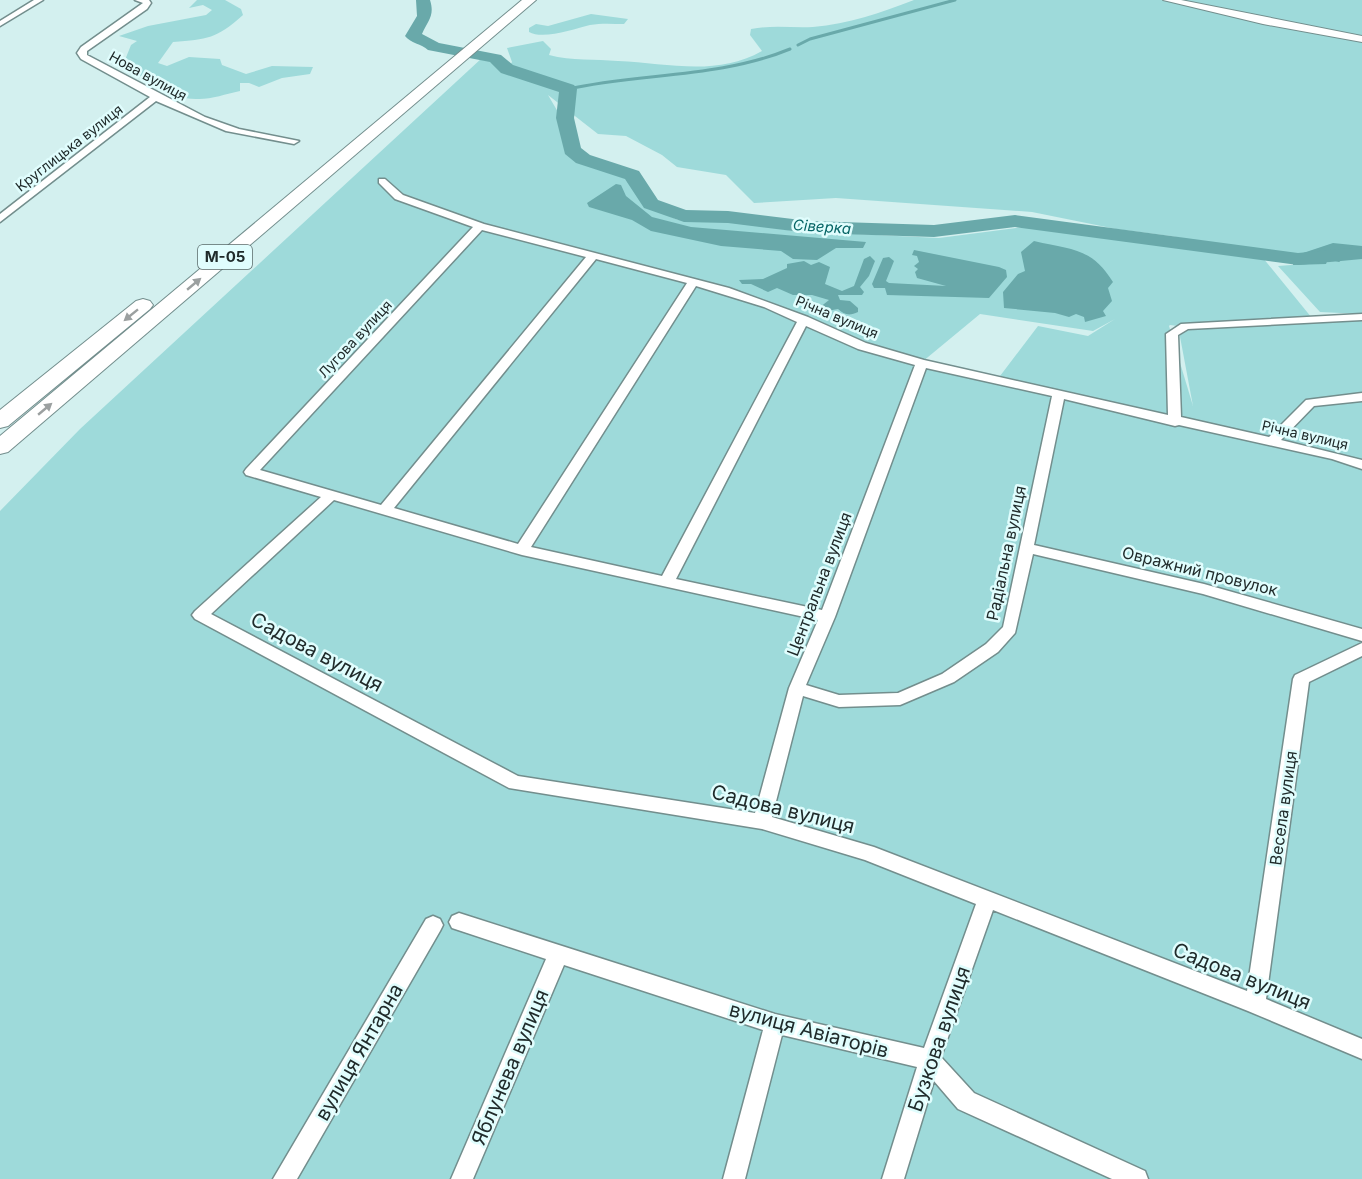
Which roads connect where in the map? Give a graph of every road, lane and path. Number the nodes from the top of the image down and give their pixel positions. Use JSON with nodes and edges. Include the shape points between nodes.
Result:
{"nodes":[{"id":1,"x":39,"y":0,"type":"edge"},
{"id":2,"x":139,"y":0,"type":"edge"},
{"id":3,"x":146,"y":0,"type":"edge"},
{"id":4,"x":513,"y":0,"type":"edge"},
{"id":5,"x":530,"y":0,"type":"edge"},
{"id":6,"x":1168,"y":0,"type":"edge"},
{"id":7,"x":0,"y":24,"type":"edge"},
{"id":8,"x":1362,"y":39,"type":"edge"},
{"id":9,"x":443,"y":66,"type":"junction"},
{"id":10,"x":154,"y":98,"type":"junction"},
{"id":11,"x":294,"y":141,"type":"dead end"},
{"id":12,"x":382,"y":180,"type":"dead end"},
{"id":13,"x":0,"y":219,"type":"edge"},
{"id":14,"x":480,"y":225,"type":"junction"},
{"id":15,"x":592,"y":257,"type":"junction"},
{"id":16,"x":692,"y":284,"type":"junction"},
{"id":17,"x":1362,"y":317,"type":"edge"},
{"id":18,"x":804,"y":319,"type":"junction"},
{"id":19,"x":922,"y":363,"type":"junction"},
{"id":20,"x":1058,"y":394,"type":"junction"},
{"id":21,"x":1362,"y":397,"type":"edge"},
{"id":22,"x":0,"y":421,"type":"edge"},
{"id":23,"x":1175,"y":422,"type":"junction"},
{"id":24,"x":1272,"y":442,"type":"junction"},
{"id":25,"x":0,"y":447,"type":"edge"},
{"id":26,"x":1362,"y":465,"type":"edge"},
{"id":27,"x":332,"y":495,"type":"junction"},
{"id":28,"x":384,"y":511,"type":"junction"},
{"id":29,"x":1027,"y":548,"type":"junction"},
{"id":30,"x":522,"y":550,"type":"junction"},
{"id":31,"x":666,"y":583,"type":"junction"},
{"id":32,"x":827,"y":617,"type":"junction"},
{"id":33,"x":1362,"y":635,"type":"edge"},
{"id":34,"x":1362,"y":649,"type":"edge"},
{"id":35,"x":797,"y":688,"type":"junction"},
{"id":36,"x":762,"y":822,"type":"junction"},
{"id":37,"x":987,"y":900,"type":"junction"},
{"id":38,"x":459,"y":922,"type":"dead end"},
{"id":39,"x":433,"y":925,"type":"dead end"},
{"id":40,"x":558,"y":954,"type":"junction"},
{"id":41,"x":1255,"y":1004,"type":"junction"},
{"id":42,"x":775,"y":1024,"type":"junction"},
{"id":43,"x":1362,"y":1049,"type":"edge"},
{"id":44,"x":930,"y":1060,"type":"junction"},
{"id":45,"x":284,"y":1179,"type":"edge"},
{"id":46,"x":462,"y":1179,"type":"edge"},
{"id":47,"x":734,"y":1179,"type":"edge"},
{"id":48,"x":893,"y":1179,"type":"edge"},
{"id":49,"x":1137,"y":1179,"type":"edge"}],
"edges":[{"from":1,"to":7,"type":"street"},
{"from":2,"to":3,"type":"street","name":"Нова вулиця"},
{"from":3,"to":10,"type":"street","name":"Нова вулиця","via":[[144,7],[81,53]]},
{"from":4,"to":9,"type":"highway","number":"М-05"},
{"from":5,"to":9,"type":"highway","number":"М-05","via":[[484,39]]},
{"from":6,"to":8,"type":"street"},
{"from":9,"to":22,"type":"highway","number":"М-05","one_way":true},
{"from":25,"to":9,"type":"highway","number":"М-05","one_way":true},
{"from":10,"to":11,"type":"street","name":"Нова вулиця","via":[[223,127]]},
{"from":10,"to":13,"type":"street","name":"Круглицька вулиця"},
{"from":12,"to":14,"type":"street","name":"Річна вулиця","via":[[399,197]]},
{"from":14,"to":15,"type":"street","name":"Річна вулиця"},
{"from":14,"to":27,"type":"street","name":"Лугова вулиця","via":[[251,472]]},
{"from":15,"to":16,"type":"street","name":"Річна вулиця"},
{"from":15,"to":28,"type":"street"},
{"from":16,"to":18,"type":"street","name":"Річна вулиця","via":[[725,290]]},
{"from":16,"to":30,"type":"street"},
{"from":17,"to":23,"type":"street","via":[[1185,326],[1172,334]]},
{"from":18,"to":19,"type":"street","name":"Річна вулиця","via":[[862,346]]},
{"from":18,"to":31,"type":"street"},
{"from":19,"to":20,"type":"street","name":"Річна вулиця"},
{"from":19,"to":32,"type":"street","name":"Центральна вулиця"},
{"from":20,"to":23,"type":"street","name":"Річна вулиця"},
{"from":20,"to":29,"type":"street","name":"Радіальна вулиця"},
{"from":21,"to":24,"type":"street","via":[[1310,404]]},
{"from":23,"to":24,"type":"street","name":"Річна вулиця"},
{"from":24,"to":26,"type":"street","name":"Річна вулиця"},
{"from":27,"to":28,"type":"street"},
{"from":27,"to":36,"type":"street","name":"Садова вулиця","via":[[200,615],[515,783]]},
{"from":28,"to":30,"type":"street"},
{"from":29,"to":33,"type":"street","name":"Овражний провулок","via":[[1204,589]]},
{"from":29,"to":35,"type":"street","name":"Радіальна вулиця","via":[[1010,629],[992,648],[948,678],[900,699],[839,701]]},
{"from":30,"to":31,"type":"street"},
{"from":31,"to":32,"type":"street"},
{"from":32,"to":35,"type":"street","name":"Центральна вулиця"},
{"from":34,"to":41,"type":"street","name":"Весела вулиця","via":[[1301,679]]},
{"from":35,"to":36,"type":"street","name":"Центральна вулиця"},
{"from":36,"to":37,"type":"street","name":"Садова вулиця","via":[[868,853]]},
{"from":37,"to":41,"type":"street","name":"Садова вулиця"},
{"from":37,"to":44,"type":"street","name":"Бузкова вулиця"},
{"from":38,"to":40,"type":"street","name":"вулиця Авіаторів"},
{"from":39,"to":45,"type":"street","name":"вулиця Янтарна"},
{"from":40,"to":42,"type":"street","name":"вулиця Авіаторів"},
{"from":40,"to":46,"type":"street","name":"Яблунева вулиця"},
{"from":41,"to":43,"type":"street","name":"Садова вулиця"},
{"from":42,"to":44,"type":"street","name":"вулиця Авіаторів"},
{"from":42,"to":47,"type":"street"},
{"from":44,"to":48,"type":"street","name":"Бузкова вулиця"},
{"from":44,"to":49,"type":"street","via":[[966,1101]]}]}
